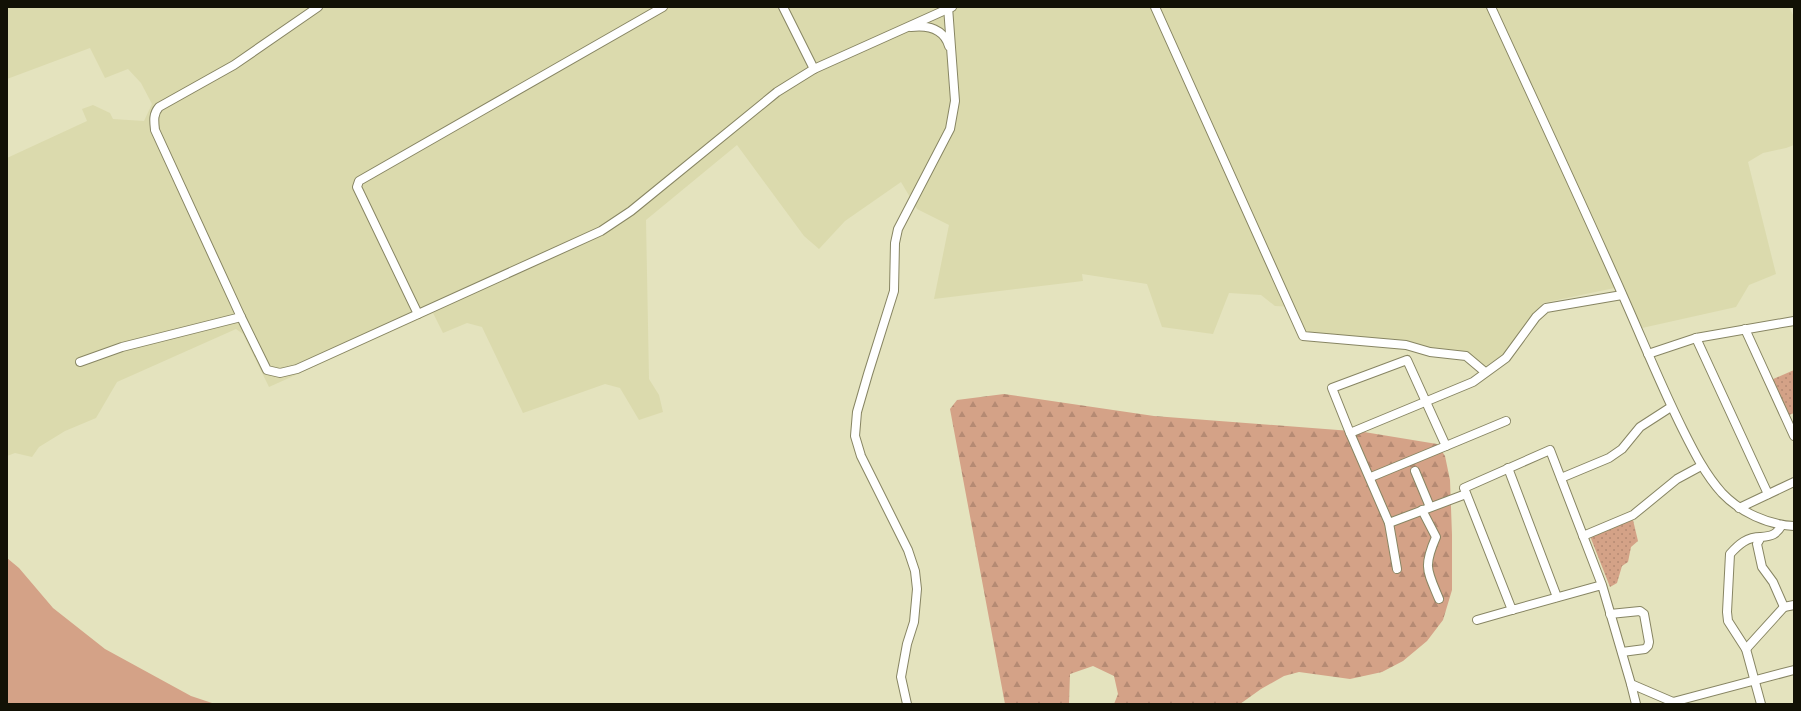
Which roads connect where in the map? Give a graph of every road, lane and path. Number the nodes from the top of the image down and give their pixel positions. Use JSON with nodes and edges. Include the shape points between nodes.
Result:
{"nodes":[{"id":1,"x":318,"y":7,"type":"edge"},
{"id":2,"x":663,"y":7,"type":"edge"},
{"id":3,"x":783,"y":7,"type":"edge"},
{"id":4,"x":1155,"y":7,"type":"edge"},
{"id":5,"x":1491,"y":7,"type":"edge"},
{"id":6,"x":949,"y":8,"type":"edge"},
{"id":7,"x":906,"y":28,"type":"junction"},
{"id":8,"x":952,"y":56,"type":"junction"},
{"id":9,"x":814,"y":69,"type":"junction"},
{"id":10,"x":1622,"y":295,"type":"junction"},
{"id":11,"x":418,"y":314,"type":"junction"},
{"id":12,"x":240,"y":317,"type":"junction"},
{"id":13,"x":1793,"y":323,"type":"edge"},
{"id":14,"x":1745,"y":329,"type":"junction"},
{"id":15,"x":1696,"y":338,"type":"junction"},
{"id":16,"x":1648,"y":354,"type":"junction"},
{"id":17,"x":80,"y":362,"type":"dead end"},
{"id":18,"x":1485,"y":372,"type":"junction"},
{"id":19,"x":1426,"y":402,"type":"junction"},
{"id":20,"x":1672,"y":407,"type":"junction"},
{"id":21,"x":1790,"y":417,"type":"edge"},
{"id":22,"x":1506,"y":421,"type":"dead end"},
{"id":23,"x":1350,"y":433,"type":"junction"},
{"id":24,"x":1794,"y":436,"type":"edge"},
{"id":25,"x":1446,"y":446,"type":"junction"},
{"id":26,"x":1701,"y":466,"type":"junction"},
{"id":27,"x":1508,"y":468,"type":"junction"},
{"id":28,"x":1415,"y":471,"type":"dead end"},
{"id":29,"x":1370,"y":477,"type":"junction"},
{"id":30,"x":1562,"y":478,"type":"junction"},
{"id":31,"x":1794,"y":482,"type":"edge"},
{"id":32,"x":1466,"y":494,"type":"junction"},
{"id":33,"x":1768,"y":494,"type":"junction"},
{"id":34,"x":1426,"y":508,"type":"junction"},
{"id":35,"x":1739,"y":508,"type":"junction"},
{"id":36,"x":1389,"y":523,"type":"junction"},
{"id":37,"x":1782,"y":526,"type":"junction"},
{"id":38,"x":1794,"y":526,"type":"edge"},
{"id":39,"x":1583,"y":536,"type":"junction"},
{"id":40,"x":1761,"y":537,"type":"junction"},
{"id":41,"x":1397,"y":569,"type":"dead end"},
{"id":42,"x":1602,"y":585,"type":"junction"},
{"id":43,"x":1557,"y":597,"type":"junction"},
{"id":44,"x":1439,"y":599,"type":"dead end"},
{"id":45,"x":1794,"y":605,"type":"edge"},
{"id":46,"x":1784,"y":607,"type":"junction"},
{"id":47,"x":1512,"y":610,"type":"junction"},
{"id":48,"x":1610,"y":614,"type":"junction"},
{"id":49,"x":1477,"y":620,"type":"dead end"},
{"id":50,"x":1746,"y":649,"type":"junction"},
{"id":51,"x":1622,"y":652,"type":"junction"},
{"id":52,"x":1794,"y":670,"type":"edge"},
{"id":53,"x":1755,"y":682,"type":"junction"},
{"id":54,"x":1631,"y":684,"type":"junction"},
{"id":55,"x":907,"y":704,"type":"edge"},
{"id":56,"x":1636,"y":704,"type":"edge"},
{"id":57,"x":1761,"y":704,"type":"edge"}],
"edges":[{"from":1,"to":12,"type":"street","via":[[234,65],[155,111],[155,130]]},
{"from":2,"to":11,"type":"street","via":[[359,181],[357,186]]},
{"from":3,"to":9,"type":"street"},
{"from":4,"to":18,"type":"street","via":[[1303,336],[1406,345],[1430,352],[1466,356]]},
{"from":5,"to":10,"type":"street"},
{"from":6,"to":7,"type":"street"},
{"from":6,"to":8,"type":"street"},
{"from":7,"to":8,"type":"street","via":[[923,27],[941,32]]},
{"from":7,"to":9,"type":"street"},
{"from":8,"to":55,"type":"street","via":[[955,100],[950,129],[898,229],[895,243],[894,291],[857,412],[855,436],[861,456],[908,550],[915,571],[917,589],[914,622],[901,677]]},
{"from":9,"to":11,"type":"street","via":[[777,92],[631,211],[601,230]]},
{"from":10,"to":16,"type":"street"},
{"from":10,"to":18,"type":"street","via":[[1546,308],[1536,317],[1506,358]]},
{"from":11,"to":12,"type":"street","via":[[297,369],[280,373],[267,370]]},
{"from":12,"to":17,"type":"street","via":[[122,347]]},
{"from":13,"to":14,"type":"street"},
{"from":14,"to":15,"type":"street"},
{"from":14,"to":21,"type":"street"},
{"from":15,"to":16,"type":"street"},
{"from":15,"to":33,"type":"street"},
{"from":16,"to":20,"type":"street"},
{"from":18,"to":19,"type":"street","via":[[1473,382]]},
{"from":19,"to":23,"type":"street"},
{"from":19,"to":23,"type":"street","via":[[1407,360],[1332,388]]},
{"from":19,"to":25,"type":"street"},
{"from":20,"to":26,"type":"street"},
{"from":20,"to":30,"type":"street","via":[[1640,426],[1622,449],[1609,458]]},
{"from":21,"to":24,"type":"street"},
{"from":22,"to":25,"type":"street"},
{"from":23,"to":29,"type":"street"},
{"from":25,"to":29,"type":"street"},
{"from":26,"to":35,"type":"street","via":[[1722,493]]},
{"from":26,"to":39,"type":"street","via":[[1677,479],[1633,515]]},
{"from":27,"to":30,"type":"street","via":[[1550,450]]},
{"from":27,"to":32,"type":"street","via":[[1464,488]]},
{"from":27,"to":43,"type":"street"},
{"from":28,"to":34,"type":"street"},
{"from":29,"to":36,"type":"street"},
{"from":30,"to":39,"type":"street"},
{"from":31,"to":33,"type":"street"},
{"from":32,"to":34,"type":"street"},
{"from":32,"to":47,"type":"street"},
{"from":33,"to":35,"type":"street"},
{"from":34,"to":36,"type":"street"},
{"from":34,"to":44,"type":"street","via":[[1436,537],[1428,556],[1428,570]]},
{"from":35,"to":37,"type":"street"},
{"from":36,"to":41,"type":"street"},
{"from":37,"to":38,"type":"street"},
{"from":37,"to":40,"type":"street","via":[[1777,533]]},
{"from":39,"to":42,"type":"street"},
{"from":40,"to":46,"type":"street","via":[[1757,544],[1762,567],[1773,582]]},
{"from":40,"to":50,"type":"street","via":[[1751,537],[1740,543],[1730,554],[1728,621]]},
{"from":42,"to":43,"type":"street"},
{"from":42,"to":48,"type":"street"},
{"from":43,"to":47,"type":"street"},
{"from":45,"to":46,"type":"street"},
{"from":46,"to":50,"type":"street"},
{"from":47,"to":49,"type":"street"},
{"from":48,"to":51,"type":"street"},
{"from":48,"to":51,"type":"street","via":[[1640,611],[1644,614],[1648,646],[1645,649]]},
{"from":50,"to":53,"type":"street"},
{"from":51,"to":54,"type":"street"},
{"from":52,"to":53,"type":"street"},
{"from":53,"to":54,"type":"street","via":[[1673,702]]},
{"from":53,"to":57,"type":"street"},
{"from":54,"to":56,"type":"street"}]}
